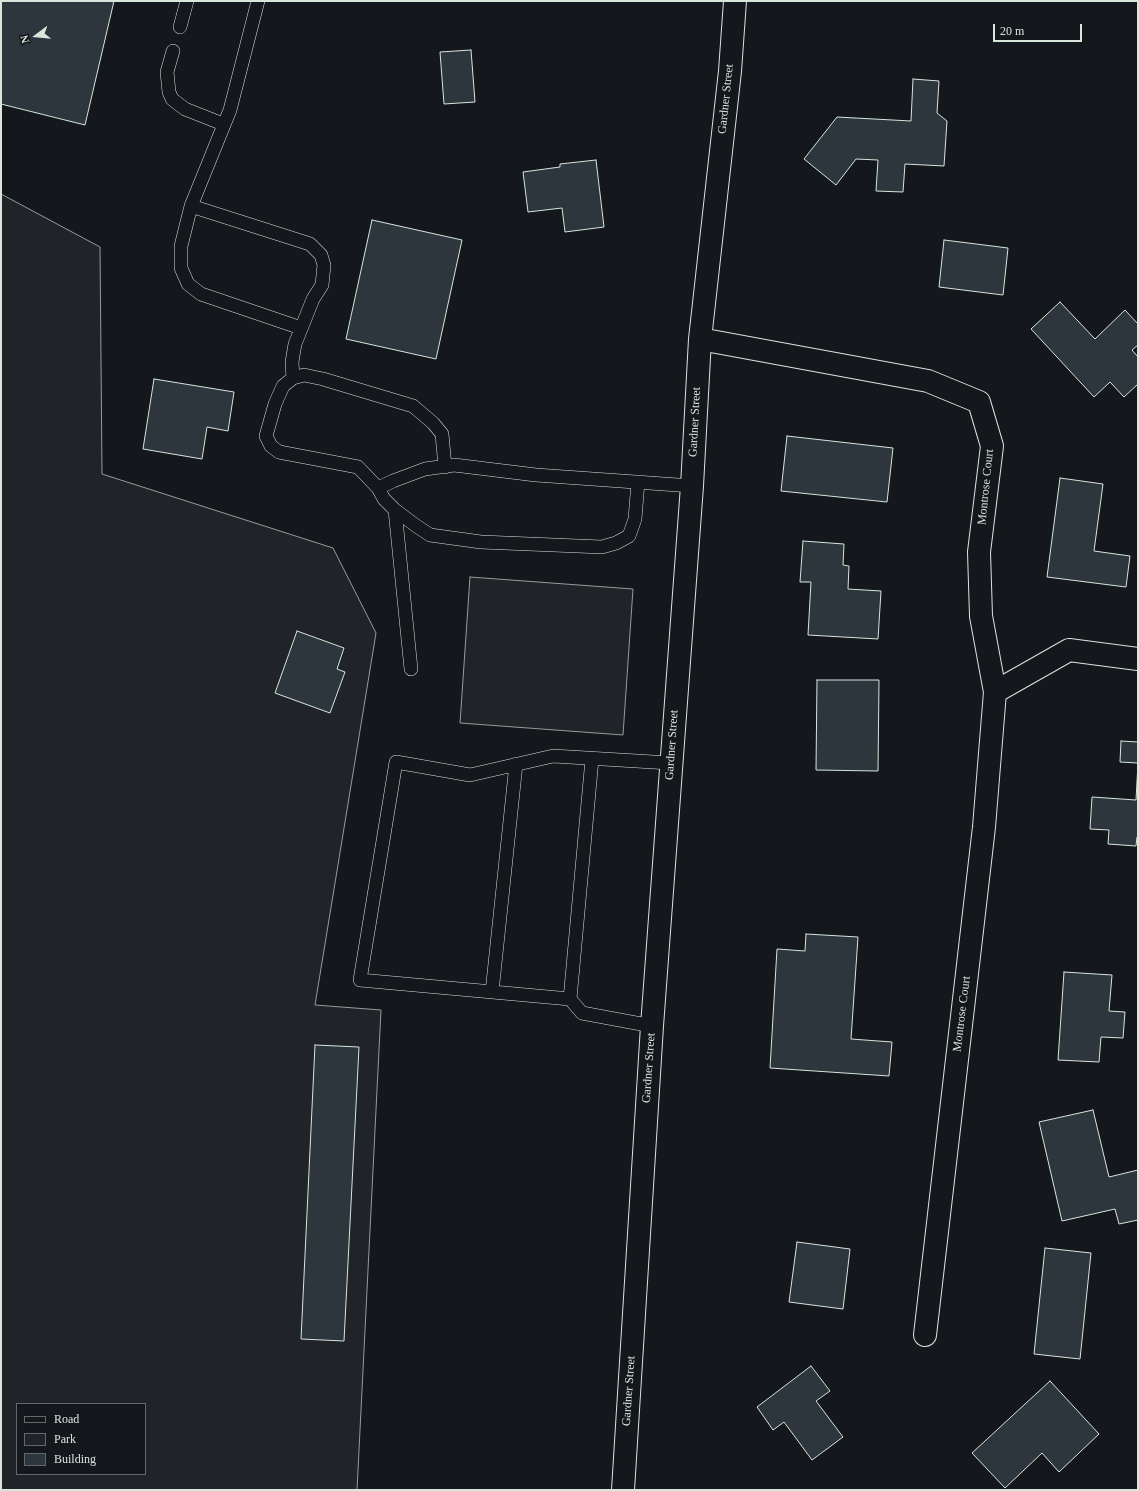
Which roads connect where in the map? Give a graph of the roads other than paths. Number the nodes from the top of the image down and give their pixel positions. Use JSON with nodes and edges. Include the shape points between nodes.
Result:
{"nodes":[{"id":1,"x":187,"y":1,"type":"edge"},
{"id":2,"x":258,"y":1,"type":"edge"},
{"id":3,"x":735,"y":1,"type":"edge"},
{"id":4,"x":180,"y":27,"type":"dead end"},
{"id":5,"x":173,"y":51,"type":"dead end"},
{"id":6,"x":223,"y":124,"type":"junction"},
{"id":7,"x":191,"y":206,"type":"junction"},
{"id":8,"x":301,"y":328,"type":"junction"},
{"id":9,"x":700,"y":339,"type":"junction"},
{"id":10,"x":293,"y":378,"type":"junction"},
{"id":11,"x":445,"y":467,"type":"junction"},
{"id":12,"x":638,"y":482,"type":"junction"},
{"id":13,"x":692,"y":486,"type":"junction"},
{"id":14,"x":378,"y":488,"type":"junction"},
{"id":15,"x":395,"y":510,"type":"junction"},
{"id":16,"x":1138,"y":659,"type":"edge"},
{"id":17,"x":411,"y":669,"type":"dead end"},
{"id":18,"x":995,"y":692,"type":"junction"},
{"id":19,"x":592,"y":759,"type":"junction"},
{"id":20,"x":670,"y":763,"type":"junction"},
{"id":21,"x":516,"y":764,"type":"junction"},
{"id":22,"x":492,"y":992,"type":"junction"},
{"id":23,"x":570,"y":999,"type":"junction"},
{"id":24,"x":652,"y":1026,"type":"junction"},
{"id":25,"x":925,"y":1335,"type":"dead end"},
{"id":26,"x":623,"y":1490,"type":"edge"}],
"edges":[{"from":1,"to":4,"type":"lane"},
{"from":2,"to":6,"type":"lane","via":[[230,110]]},
{"from":3,"to":9,"type":"street","name":"Gardner Street","via":[[730,71]]},
{"from":5,"to":6,"type":"lane","via":[[167,72],[172,99],[185,109]]},
{"from":6,"to":7,"type":"lane"},
{"from":7,"to":8,"type":"lane","via":[[181,246],[181,268],[188,284],[200,294]]},
{"from":7,"to":8,"type":"lane","via":[[310,244],[320,255],[324,264],[322,285]]},
{"from":8,"to":10,"type":"lane","via":[[292,362]]},
{"from":9,"to":13,"type":"street","name":"Gardner Street"},
{"from":9,"to":18,"type":"street","name":"Montrose Court","via":[[928,381],[979,402],[992,446],[979,552],[981,616]]},
{"from":10,"to":11,"type":"lane","via":[[304,375],[323,379],[413,406],[442,434]]},
{"from":10,"to":14,"type":"lane","via":[[282,386],[275,404],[266,436],[271,446],[279,452],[358,467]]},
{"from":11,"to":12,"type":"lane"},
{"from":11,"to":14,"type":"lane","via":[[425,469]]},
{"from":12,"to":13,"type":"lane"},
{"from":12,"to":15,"type":"lane","via":[[635,519],[629,536],[602,547],[481,542],[430,535]]},
{"from":13,"to":20,"type":"street","name":"Gardner Street"},
{"from":14,"to":15,"type":"lane"},
{"from":15,"to":17,"type":"lane"},
{"from":16,"to":18,"type":"street","via":[[1069,650]]},
{"from":18,"to":25,"type":"street","name":"Montrose Court","via":[[984,827]]},
{"from":19,"to":20,"type":"lane"},
{"from":19,"to":21,"type":"lane","via":[[553,756]]},
{"from":19,"to":23,"type":"lane"},
{"from":20,"to":24,"type":"street","name":"Gardner Street"},
{"from":21,"to":22,"type":"lane"},
{"from":21,"to":22,"type":"lane","via":[[470,775],[396,762],[360,980]]},
{"from":22,"to":23,"type":"lane"},
{"from":23,"to":24,"type":"lane","via":[[582,1014]]},
{"from":24,"to":26,"type":"street","name":"Gardner Street"}]}
